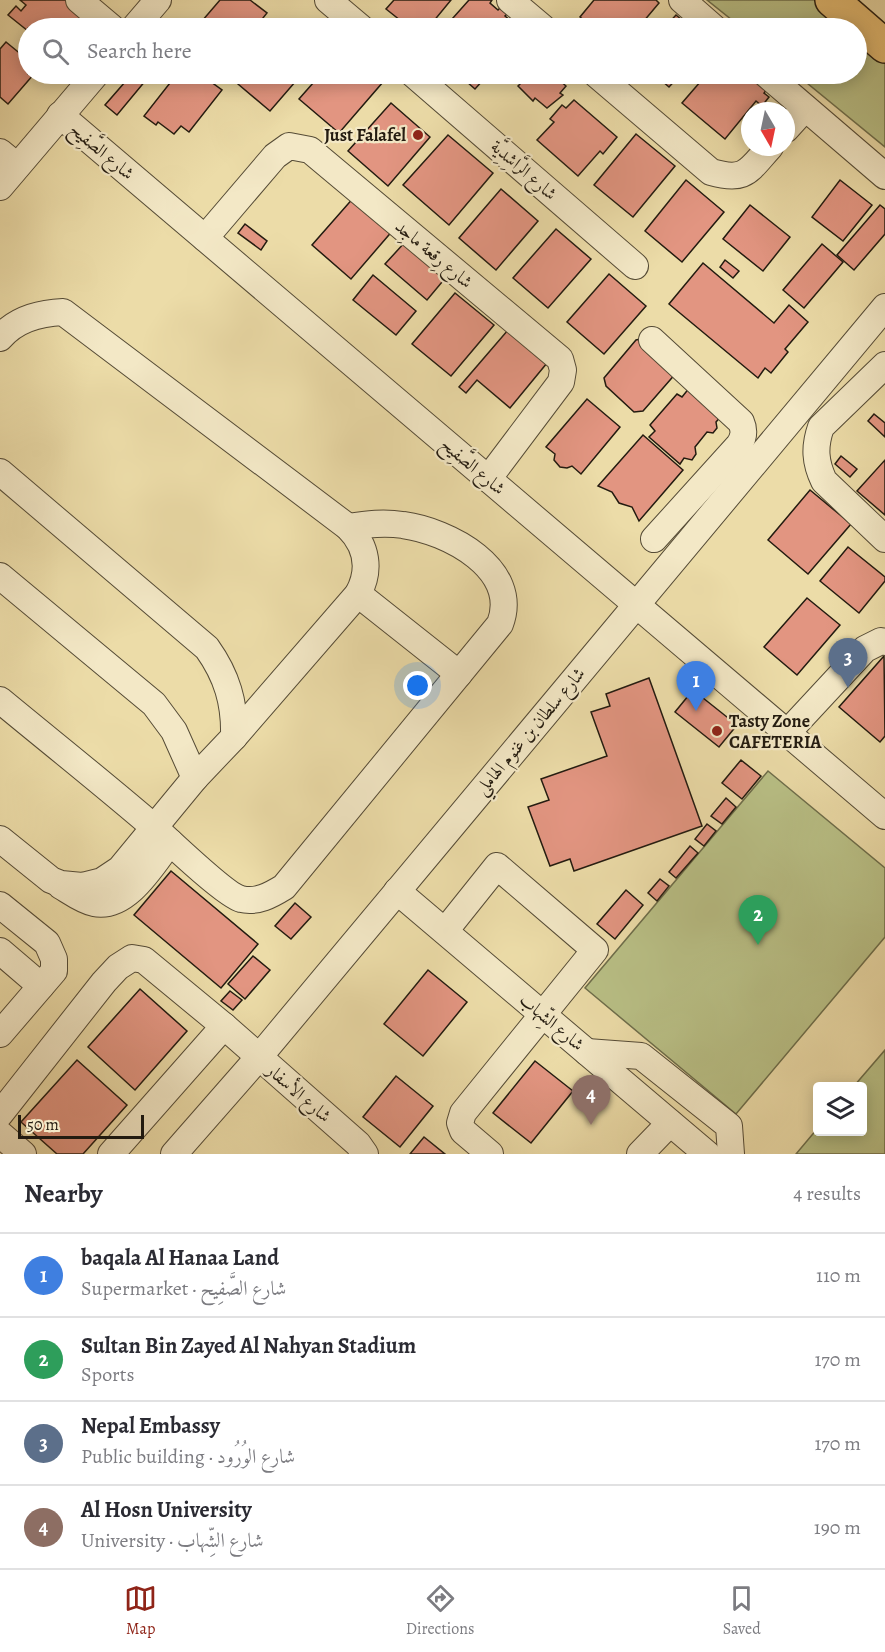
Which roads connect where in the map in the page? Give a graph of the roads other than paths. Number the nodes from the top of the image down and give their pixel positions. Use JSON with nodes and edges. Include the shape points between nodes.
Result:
{"nodes":[{"id":1,"x":79,"y":0,"type":"edge"},
{"id":2,"x":158,"y":0,"type":"edge"},
{"id":3,"x":328,"y":0,"type":"edge"},
{"id":4,"x":510,"y":0,"type":"edge"},
{"id":5,"x":682,"y":0,"type":"edge"},
{"id":6,"x":832,"y":0,"type":"edge"},
{"id":7,"x":100,"y":18,"type":"edge"},
{"id":8,"x":143,"y":18,"type":"edge"},
{"id":9,"x":349,"y":18,"type":"edge"},
{"id":10,"x":531,"y":18,"type":"edge"},
{"id":11,"x":703,"y":18,"type":"edge"},
{"id":12,"x":853,"y":18,"type":"edge"},
{"id":13,"x":867,"y":30,"type":"edge"},
{"id":14,"x":885,"y":46,"type":"edge"},
{"id":15,"x":87,"y":84,"type":"edge"},
{"id":16,"x":425,"y":84,"type":"edge"},
{"id":17,"x":608,"y":84,"type":"edge"},
{"id":18,"x":777,"y":84,"type":"edge"},
{"id":19,"x":805,"y":108,"type":"junction"},
{"id":20,"x":60,"y":116,"type":"junction"},
{"id":21,"x":795,"y":119,"type":"edge"},
{"id":22,"x":762,"y":156,"type":"edge"},
{"id":23,"x":9,"y":159,"type":"edge"},
{"id":24,"x":885,"y":176,"type":"edge"},
{"id":25,"x":0,"y":187,"type":"edge"},
{"id":26,"x":205,"y":238,"type":"junction"},
{"id":27,"x":635,"y":266,"type":"dead end"},
{"id":28,"x":885,"y":307,"type":"edge"},
{"id":29,"x":0,"y":338,"type":"edge"},
{"id":30,"x":652,"y":340,"type":"dead end"},
{"id":31,"x":885,"y":365,"type":"edge"},
{"id":32,"x":798,"y":411,"type":"junction"},
{"id":33,"x":821,"y":427,"type":"junction"},
{"id":34,"x":748,"y":453,"type":"junction"},
{"id":35,"x":0,"y":472,"type":"edge"},
{"id":36,"x":488,"y":479,"type":"junction"},
{"id":37,"x":348,"y":527,"type":"junction"},
{"id":38,"x":654,"y":539,"type":"dead end"},
{"id":39,"x":885,"y":539,"type":"edge"},
{"id":40,"x":0,"y":576,"type":"edge"},
{"id":41,"x":358,"y":594,"type":"junction"},
{"id":42,"x":636,"y":604,"type":"junction"},
{"id":43,"x":885,"y":642,"type":"edge"},
{"id":44,"x":459,"y":674,"type":"junction"},
{"id":45,"x":0,"y":700,"type":"edge"},
{"id":46,"x":787,"y":733,"type":"junction"},
{"id":47,"x":234,"y":737,"type":"junction"},
{"id":48,"x":195,"y":778,"type":"junction"},
{"id":49,"x":885,"y":816,"type":"edge"},
{"id":50,"x":163,"y":835,"type":"junction"},
{"id":51,"x":0,"y":839,"type":"edge"},
{"id":52,"x":397,"y":891,"type":"junction"},
{"id":53,"x":0,"y":905,"type":"edge"},
{"id":54,"x":445,"y":932,"type":"junction"},
{"id":55,"x":0,"y":951,"type":"edge"},
{"id":56,"x":41,"y":986,"type":"junction"},
{"id":57,"x":543,"y":1015,"type":"junction"},
{"id":58,"x":4,"y":1019,"type":"edge"},
{"id":59,"x":224,"y":1026,"type":"junction"},
{"id":60,"x":587,"y":1052,"type":"junction"},
{"id":61,"x":259,"y":1057,"type":"junction"},
{"id":62,"x":0,"y":1114,"type":"edge"},
{"id":63,"x":670,"y":1123,"type":"junction"},
{"id":64,"x":0,"y":1134,"type":"edge"},
{"id":65,"x":23,"y":1154,"type":"edge"},
{"id":66,"x":111,"y":1154,"type":"edge"},
{"id":67,"x":174,"y":1154,"type":"edge"},
{"id":68,"x":365,"y":1154,"type":"edge"},
{"id":69,"x":490,"y":1154,"type":"edge"},
{"id":70,"x":640,"y":1154,"type":"edge"},
{"id":71,"x":707,"y":1154,"type":"edge"},
{"id":72,"x":731,"y":1154,"type":"edge"}],
"edges":[{"from":1,"to":7,"type":"street"},
{"from":2,"to":8,"type":"street"},
{"from":3,"to":9,"type":"street"},
{"from":4,"to":10,"type":"street"},
{"from":5,"to":11,"type":"street"},
{"from":6,"to":12,"type":"main road"},
{"from":13,"to":14,"type":"main road"},
{"from":15,"to":20,"type":"street"},
{"from":16,"to":27,"type":"street","name":"شارع الرَّاشِدِيَّة"},
{"from":17,"to":22,"type":"street","via":[[711,172],[729,177],[746,174]]},
{"from":18,"to":19,"type":"street"},
{"from":19,"to":21,"type":"street"},
{"from":19,"to":24,"type":"street"},
{"from":20,"to":23,"type":"street"},
{"from":20,"to":26,"type":"street","name":"شارع الصَّفِيح"},
{"from":23,"to":25,"type":"street"},
{"from":26,"to":36,"type":"street","name":"شارع الصَّفِيح"},
{"from":26,"to":36,"type":"street","name":"شارع رِقعة ماجِد","via":[[274,156],[289,146],[310,150],[560,359],[561,382]]},
{"from":28,"to":32,"type":"street","name":"شارع سلطان بن غنوم الهاملي"},
{"from":29,"to":37,"type":"street","via":[[24,320],[63,312]]},
{"from":30,"to":34,"type":"street","via":[[741,422]]},
{"from":31,"to":33,"type":"street"},
{"from":32,"to":33,"type":"street"},
{"from":32,"to":34,"type":"street","name":"شارع سلطان بن غنوم الهاملي"},
{"from":33,"to":39,"type":"street","via":[[816,454],[824,481]]},
{"from":34,"to":38,"type":"street"},
{"from":34,"to":42,"type":"street","name":"شارع سلطان بن غنوم الهاملي"},
{"from":35,"to":47,"type":"street","via":[[207,648],[230,692]]},
{"from":36,"to":42,"type":"street","name":"شارع الصَّفِيح"},
{"from":37,"to":41,"type":"street","via":[[365,554],[366,575]]},
{"from":37,"to":44,"type":"street","via":[[386,523],[423,529],[458,544],[493,573],[503,589],[505,607],[500,624]]},
{"from":40,"to":48,"type":"street","via":[[153,704],[174,730]]},
{"from":41,"to":44,"type":"street"},
{"from":41,"to":47,"type":"street"},
{"from":42,"to":46,"type":"street","name":"شارع الصَّفِيح"},
{"from":42,"to":52,"type":"street","name":"شارع سلطان بن غنوم الهاملي"},
{"from":43,"to":46,"type":"street","via":[[865,649]]},
{"from":44,"to":50,"type":"street","via":[[284,887],[272,894],[254,900],[239,899]]},
{"from":45,"to":50,"type":"street"},
{"from":46,"to":49,"type":"street","name":"شارع الصَّفِيح"},
{"from":47,"to":48,"type":"street"},
{"from":48,"to":50,"type":"street"},
{"from":50,"to":51,"type":"street","via":[[102,881],[82,886],[51,880]]},
{"from":52,"to":54,"type":"street","name":"شارع الشِّهاب"},
{"from":52,"to":61,"type":"street","name":"شارع سلطان بن غنوم الهاملي"},
{"from":53,"to":56,"type":"street","via":[[47,943],[54,970]]},
{"from":54,"to":57,"type":"street","name":"شارع الشِّهاب"},
{"from":54,"to":57,"type":"street","via":[[497,866],[595,950]]},
{"from":55,"to":56,"type":"street"},
{"from":56,"to":58,"type":"street"},
{"from":57,"to":60,"type":"street","name":"شارع الشِّهاب"},
{"from":57,"to":69,"type":"street","via":[[460,1123],[463,1131]]},
{"from":59,"to":61,"type":"street","name":"شارع الأسفار"},
{"from":59,"to":62,"type":"street","name":"شارع الأسفار","via":[[144,960],[132,958],[104,982]]},
{"from":59,"to":66,"type":"street"},
{"from":60,"to":63,"type":"street","name":"شارع الشِّهاب"},
{"from":60,"to":72,"type":"street","via":[[641,1056],[729,1126]]},
{"from":61,"to":67,"type":"street","name":"شارع سلطان بن غنوم الهاملي"},
{"from":61,"to":68,"type":"street","name":"شارع الأسفار"},
{"from":63,"to":70,"type":"street"},
{"from":63,"to":71,"type":"street","name":"شارع الشِّهاب"},
{"from":64,"to":65,"type":"street"}]}
